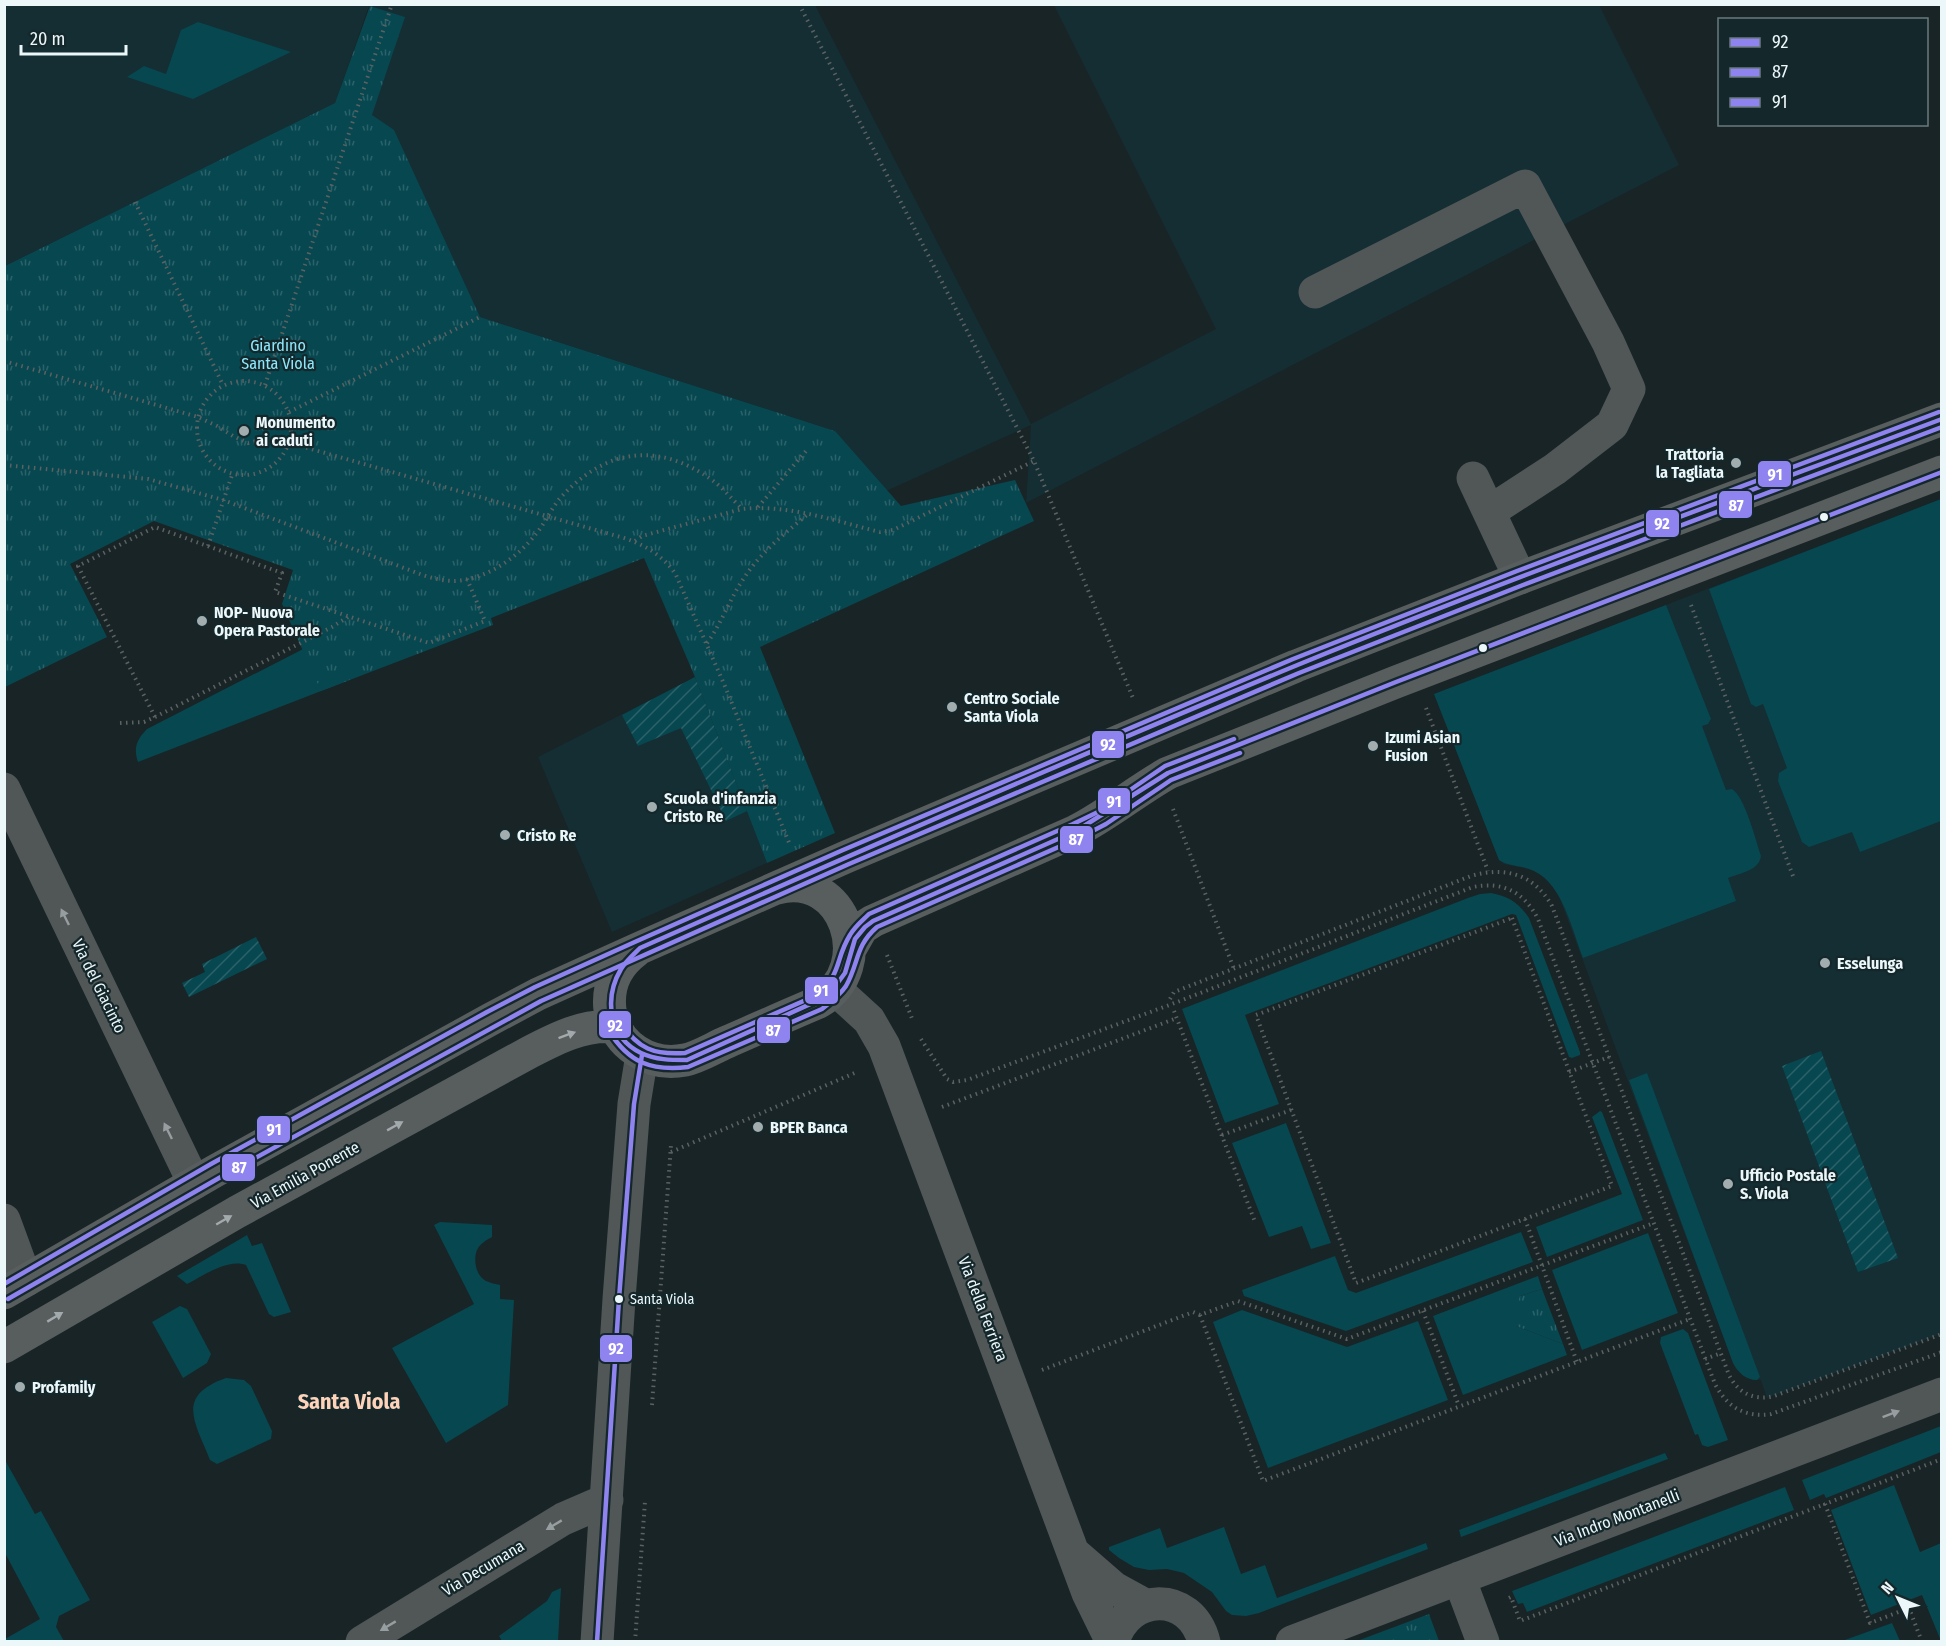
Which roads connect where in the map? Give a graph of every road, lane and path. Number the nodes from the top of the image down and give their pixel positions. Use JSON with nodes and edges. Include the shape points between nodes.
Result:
{"nodes":[{"id":1,"x":392,"y":4,"type":"edge"},
{"id":2,"x":799,"y":4,"type":"edge"},
{"id":3,"x":135,"y":202,"type":"dead end"},
{"id":4,"x":1315,"y":292,"type":"dead end"},
{"id":5,"x":480,"y":317,"type":"dead end"},
{"id":6,"x":4,"y":361,"type":"edge"},
{"id":7,"x":223,"y":385,"type":"junction"},
{"id":8,"x":265,"y":385,"type":"junction"},
{"id":9,"x":289,"y":412,"type":"junction"},
{"id":10,"x":198,"y":417,"type":"junction"},
{"id":11,"x":1941,"y":419,"type":"edge"},
{"id":12,"x":290,"y":443,"type":"junction"},
{"id":13,"x":806,"y":451,"type":"dead end"},
{"id":14,"x":1034,"y":461,"type":"junction"},
{"id":15,"x":4,"y":465,"type":"edge"},
{"id":16,"x":1941,"y":472,"type":"edge"},
{"id":17,"x":232,"y":475,"type":"junction"},
{"id":18,"x":1473,"y":478,"type":"dead end"},
{"id":19,"x":223,"y":500,"type":"junction"},
{"id":20,"x":758,"y":507,"type":"junction"},
{"id":21,"x":741,"y":509,"type":"junction"},
{"id":22,"x":1489,"y":512,"type":"junction"},
{"id":23,"x":807,"y":515,"type":"junction"},
{"id":24,"x":547,"y":516,"type":"junction"},
{"id":25,"x":634,"y":541,"type":"junction"},
{"id":26,"x":208,"y":546,"type":"junction"},
{"id":27,"x":1520,"y":578,"type":"junction"},
{"id":28,"x":467,"y":579,"type":"junction"},
{"id":29,"x":1688,"y":598,"type":"dead end"},
{"id":30,"x":348,"y":617,"type":"junction"},
{"id":31,"x":707,"y":644,"type":"junction"},
{"id":32,"x":1423,"y":701,"type":"dead end"},
{"id":33,"x":1135,"y":702,"type":"dead end"},
{"id":34,"x":155,"y":717,"type":"junction"},
{"id":35,"x":120,"y":723,"type":"dead end"},
{"id":36,"x":4,"y":789,"type":"edge"},
{"id":37,"x":1170,"y":803,"type":"dead end"},
{"id":38,"x":793,"y":852,"type":"dead end"},
{"id":39,"x":1488,"y":871,"type":"junction"},
{"id":40,"x":1793,"y":876,"type":"dead end"},
{"id":41,"x":770,"y":890,"type":"junction"},
{"id":42,"x":640,"y":948,"type":"junction"},
{"id":43,"x":884,"y":948,"type":"dead end"},
{"id":44,"x":850,"y":949,"type":"junction"},
{"id":45,"x":1234,"y":969,"type":"junction"},
{"id":46,"x":835,"y":989,"type":"junction"},
{"id":47,"x":1170,"y":999,"type":"dead end"},
{"id":48,"x":1174,"y":1011,"type":"dead end"},
{"id":49,"x":1177,"y":1018,"type":"junction"},
{"id":50,"x":914,"y":1024,"type":"dead end"},
{"id":51,"x":615,"y":1028,"type":"junction"},
{"id":52,"x":918,"y":1035,"type":"dead end"},
{"id":53,"x":642,"y":1055,"type":"junction"},
{"id":54,"x":1609,"y":1057,"type":"junction"},
{"id":55,"x":1593,"y":1063,"type":"junction"},
{"id":56,"x":861,"y":1070,"type":"dead end"},
{"id":57,"x":1569,"y":1072,"type":"junction"},
{"id":58,"x":933,"y":1110,"type":"dead end"},
{"id":59,"x":1291,"y":1110,"type":"junction"},
{"id":60,"x":1222,"y":1135,"type":"junction"},
{"id":61,"x":671,"y":1144,"type":"dead end"},
{"id":62,"x":671,"y":1152,"type":"junction"},
{"id":63,"x":194,"y":1183,"type":"junction"},
{"id":64,"x":1525,"y":1219,"type":"junction"},
{"id":65,"x":4,"y":1220,"type":"edge"},
{"id":66,"x":1255,"y":1222,"type":"dead end"},
{"id":67,"x":1654,"y":1223,"type":"junction"},
{"id":68,"x":1542,"y":1266,"type":"junction"},
{"id":69,"x":15,"y":1286,"type":"edge"},
{"id":70,"x":1423,"y":1311,"type":"junction"},
{"id":71,"x":1200,"y":1315,"type":"junction"},
{"id":72,"x":1690,"y":1319,"type":"junction"},
{"id":73,"x":1941,"y":1334,"type":"edge"},
{"id":74,"x":4,"y":1347,"type":"edge"},
{"id":75,"x":1941,"y":1352,"type":"edge"},
{"id":76,"x":1721,"y":1353,"type":"junction"},
{"id":77,"x":1705,"y":1359,"type":"junction"},
{"id":78,"x":1578,"y":1362,"type":"junction"},
{"id":79,"x":1041,"y":1370,"type":"dead end"},
{"id":80,"x":1941,"y":1395,"type":"edge"},
{"id":81,"x":652,"y":1405,"type":"dead end"},
{"id":82,"x":1459,"y":1406,"type":"junction"},
{"id":83,"x":1941,"y":1459,"type":"edge"},
{"id":84,"x":607,"y":1500,"type":"junction"},
{"id":85,"x":645,"y":1501,"type":"dead end"},
{"id":86,"x":1825,"y":1504,"type":"junction"},
{"id":87,"x":1075,"y":1554,"type":"junction"},
{"id":88,"x":1459,"y":1578,"type":"junction"},
{"id":89,"x":1505,"y":1600,"type":"dead end"},
{"id":90,"x":1145,"y":1605,"type":"junction"},
{"id":91,"x":1201,"y":1635,"type":"edge"},
{"id":92,"x":362,"y":1641,"type":"edge"},
{"id":93,"x":597,"y":1641,"type":"edge"},
{"id":94,"x":636,"y":1641,"type":"edge"},
{"id":95,"x":1112,"y":1641,"type":"edge"},
{"id":96,"x":1228,"y":1641,"type":"edge"},
{"id":97,"x":1292,"y":1641,"type":"edge"},
{"id":98,"x":1483,"y":1641,"type":"edge"},
{"id":99,"x":1922,"y":1641,"type":"edge"}],
"edges":[{"from":1,"to":8,"type":"path"},
{"from":2,"to":14,"type":"path"},
{"from":3,"to":7,"type":"path"},
{"from":4,"to":22,"type":"street","via":[[1525,186],[1629,389],[1612,425],[1555,469]]},
{"from":5,"to":9,"type":"path"},
{"from":6,"to":10,"type":"path"},
{"from":7,"to":8,"type":"path","via":[[236,381]]},
{"from":7,"to":10,"type":"path","via":[[203,404]]},
{"from":8,"to":9,"type":"path","via":[[284,401]]},
{"from":9,"to":12,"type":"path"},
{"from":10,"to":12,"type":"path","via":[[248,443],[266,439]]},
{"from":10,"to":17,"type":"path","via":[[197,431],[203,451],[217,467]]},
{"from":11,"to":27,"type":"main road"},
{"from":12,"to":17,"type":"path","via":[[272,467],[259,474]]},
{"from":12,"to":24,"type":"path"},
{"from":13,"to":20,"type":"path"},
{"from":14,"to":23,"type":"path","via":[[893,530],[880,532]]},
{"from":14,"to":33,"type":"path"},
{"from":15,"to":19,"type":"path","via":[[148,480]]},
{"from":16,"to":44,"type":"main road","via":[[1168,773],[1077,831],[873,921],[862,928]]},
{"from":17,"to":19,"type":"path"},
{"from":18,"to":22,"type":"street"},
{"from":19,"to":26,"type":"path"},
{"from":19,"to":28,"type":"path","via":[[420,574],[441,580]]},
{"from":20,"to":21,"type":"path"},
{"from":20,"to":23,"type":"path"},
{"from":21,"to":24,"type":"path","via":[[696,470],[669,457],[648,454],[625,456],[603,465],[562,496]]},
{"from":21,"to":25,"type":"path"},
{"from":22,"to":27,"type":"street"},
{"from":23,"to":31,"type":"path","via":[[752,567]]},
{"from":24,"to":25,"type":"path"},
{"from":24,"to":28,"type":"path","via":[[515,555],[496,569]]},
{"from":25,"to":31,"type":"path","via":[[670,566]]},
{"from":26,"to":30,"type":"path","via":[[282,573],[275,592]]},
{"from":26,"to":34,"type":"path","via":[[155,527],[78,566]]},
{"from":27,"to":41,"type":"main road","via":[[1296,666]]},
{"from":28,"to":30,"type":"path","via":[[485,621],[429,643]]},
{"from":29,"to":40,"type":"path"},
{"from":30,"to":34,"type":"path"},
{"from":31,"to":38,"type":"path"},
{"from":32,"to":39,"type":"path"},
{"from":34,"to":35,"type":"path","via":[[144,722]]},
{"from":63,"to":36,"type":"street","name":"Via del Giacinto","one_way":true},
{"from":37,"to":45,"type":"path"},
{"from":39,"to":45,"type":"path"},
{"from":39,"to":54,"type":"path","via":[[1524,878],[1546,896]]},
{"from":41,"to":42,"type":"main road"},
{"from":41,"to":44,"type":"main road","via":[[805,887],[822,896],[845,922]]},
{"from":42,"to":51,"type":"main road","via":[[621,965],[611,986],[609,1001]]},
{"from":42,"to":63,"type":"main road","via":[[538,994]]},
{"from":43,"to":50,"type":"path"},
{"from":44,"to":46,"type":"main road","via":[[846,971]]},
{"from":45,"to":47,"type":"path","via":[[1174,992]]},
{"from":46,"to":53,"type":"main road","via":[[819,1002],[687,1060],[662,1061]]},
{"from":46,"to":87,"type":"street","name":"Via della Ferriera","via":[[869,1020],[884,1046]]},
{"from":48,"to":49,"type":"path"},
{"from":49,"to":58,"type":"path"},
{"from":49,"to":60,"type":"path"},
{"from":51,"to":53,"type":"main road"},
{"from":74,"to":51,"type":"main road","name":"Via Emilia Ponente","one_way":true,"via":[[237,1212],[530,1052],[566,1034],[603,1026]]},
{"from":52,"to":55,"type":"path","via":[[947,1079],[967,1080],[1473,887],[1494,885],[1519,894],[1533,908]]},
{"from":53,"to":84,"type":"street","via":[[634,1104]]},
{"from":54,"to":55,"type":"path"},
{"from":54,"to":76,"type":"path"},
{"from":55,"to":57,"type":"path"},
{"from":55,"to":67,"type":"path"},
{"from":56,"to":62,"type":"path"},
{"from":57,"to":59,"type":"path","via":[[1512,918],[1256,1015]]},
{"from":57,"to":64,"type":"path","via":[[1612,1186]]},
{"from":59,"to":60,"type":"path"},
{"from":59,"to":64,"type":"path","via":[[1356,1282]]},
{"from":60,"to":66,"type":"path"},
{"from":61,"to":62,"type":"path"},
{"from":62,"to":81,"type":"path"},
{"from":63,"to":69,"type":"main road"},
{"from":64,"to":68,"type":"path"},
{"from":65,"to":69,"type":"street"},
{"from":67,"to":68,"type":"path"},
{"from":67,"to":72,"type":"path"},
{"from":68,"to":70,"type":"path"},
{"from":68,"to":78,"type":"path"},
{"from":70,"to":71,"type":"path","via":[[1347,1339],[1238,1301]]},
{"from":70,"to":82,"type":"path"},
{"from":71,"to":79,"type":"path","via":[[1193,1312]]},
{"from":71,"to":82,"type":"path","via":[[1263,1481]]},
{"from":72,"to":77,"type":"path"},
{"from":72,"to":78,"type":"path"},
{"from":73,"to":76,"type":"path","via":[[1767,1398],[1737,1388]]},
{"from":75,"to":77,"type":"path","via":[[1779,1412],[1755,1416],[1726,1401]]},
{"from":76,"to":77,"type":"path"},
{"from":78,"to":82,"type":"path"},
{"from":88,"to":80,"type":"street","name":"Via Indro Montanelli","one_way":true},
{"from":83,"to":86,"type":"path"},
{"from":84,"to":92,"type":"street","name":"Via Decumana","one_way":true,"via":[[563,1519]]},
{"from":84,"to":93,"type":"street"},
{"from":85,"to":94,"type":"path"},
{"from":86,"to":89,"type":"path","via":[[1520,1621],[1511,1597]]},
{"from":86,"to":99,"type":"path","via":[[1870,1623],[1909,1608]]},
{"from":87,"to":90,"type":"street","via":[[1114,1588]]},
{"from":87,"to":95,"type":"street","name":"Via della Ferriera"},
{"from":88,"to":97,"type":"street","name":"Via Indro Montanelli"},
{"from":88,"to":98,"type":"street"},
{"from":90,"to":91,"type":"street","via":[[1176,1607],[1185,1612]]},
{"from":90,"to":95,"type":"street","name":"Via della Ferriera","via":[[1124,1618]]},
{"from":91,"to":96,"type":"street"}]}
